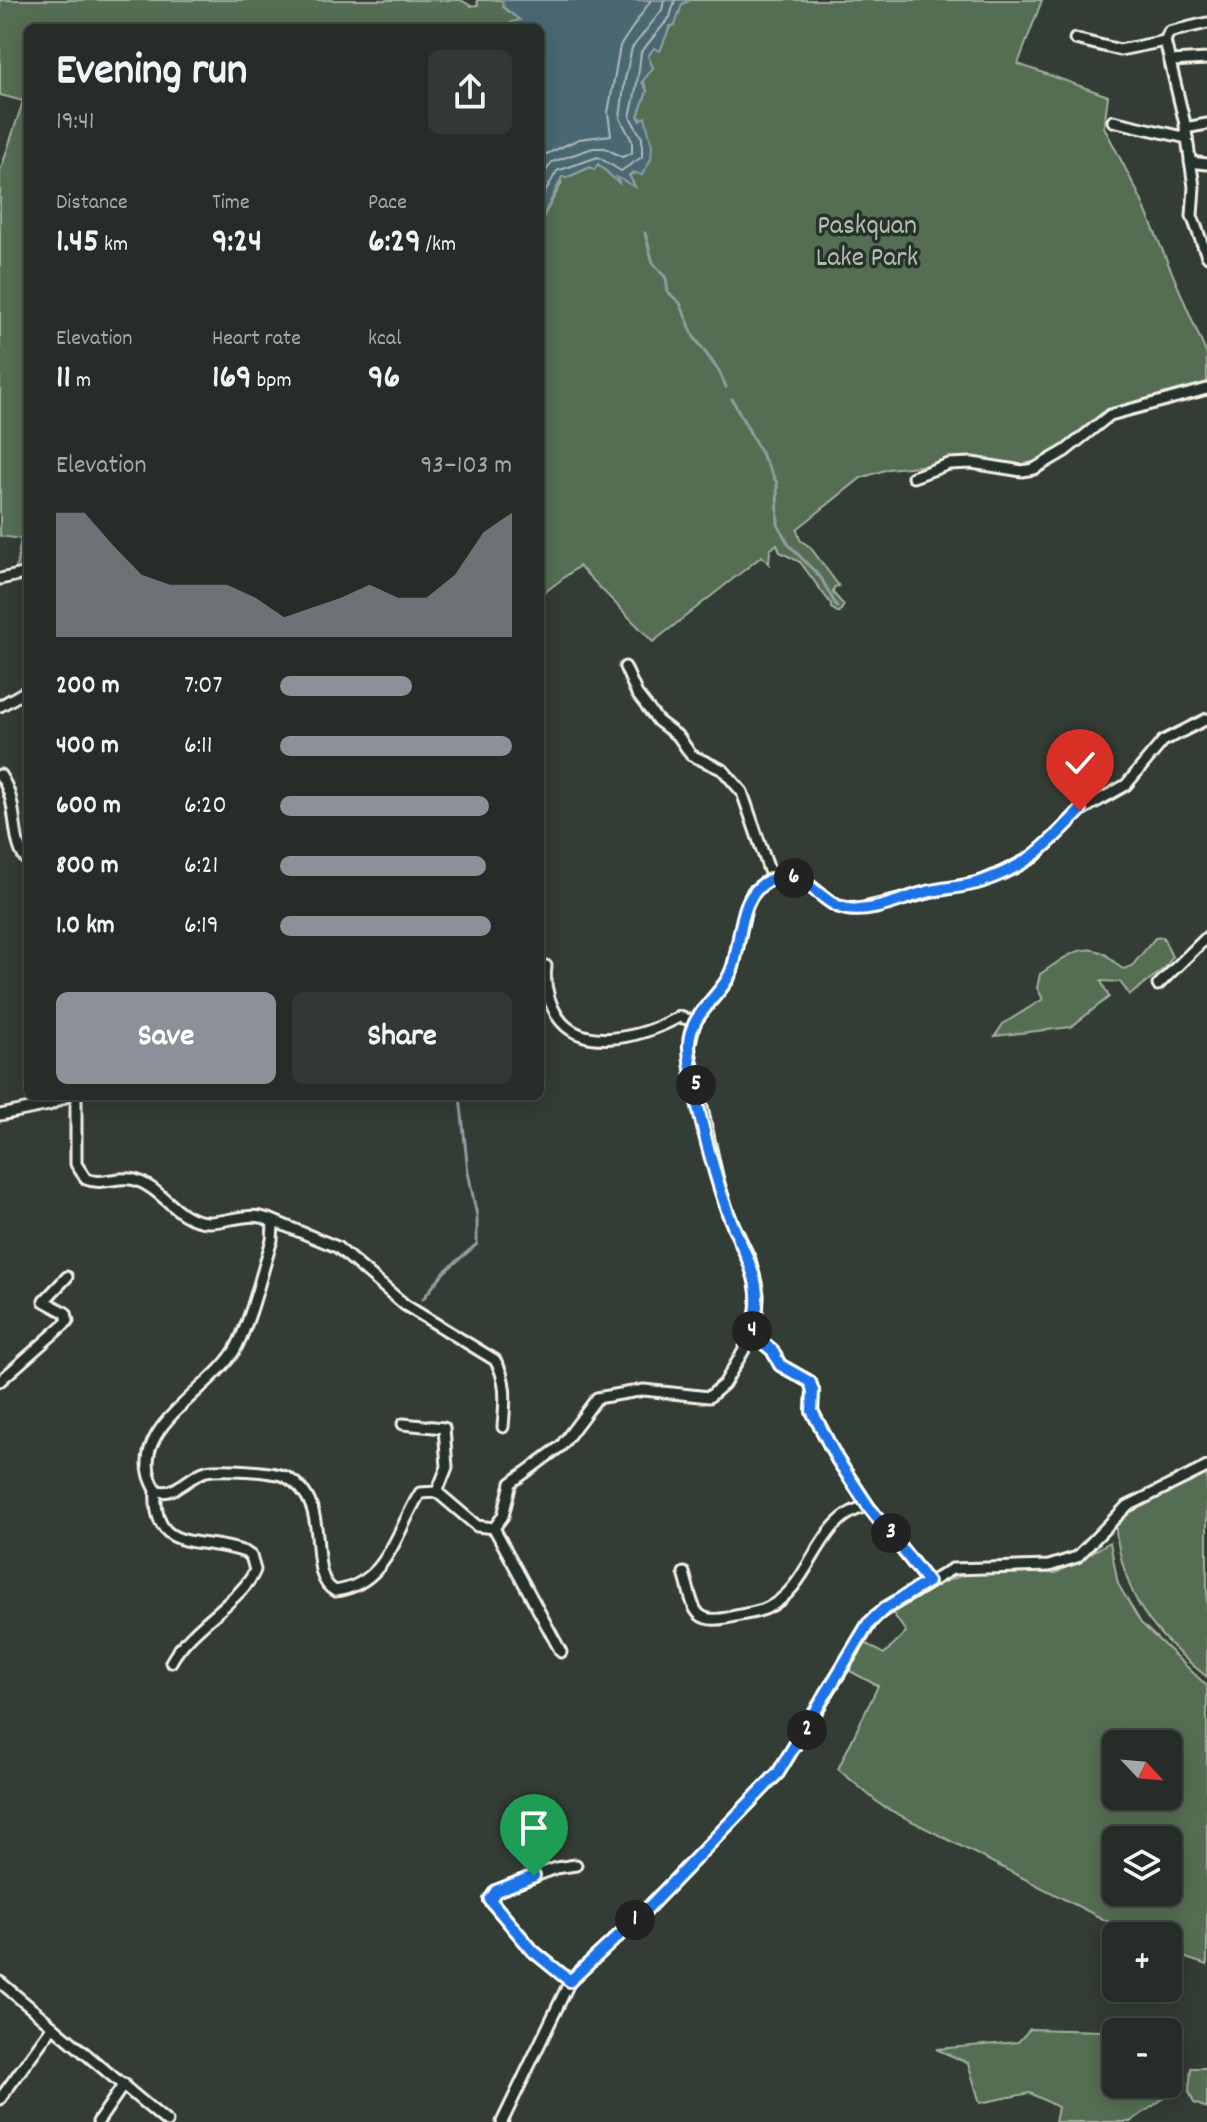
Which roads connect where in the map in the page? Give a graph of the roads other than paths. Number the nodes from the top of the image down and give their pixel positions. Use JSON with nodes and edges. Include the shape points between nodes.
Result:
{"nodes":[{"id":1,"x":1207,"y":23,"type":"edge"},
{"id":2,"x":1075,"y":39,"type":"dead end"},
{"id":3,"x":1165,"y":41,"type":"junction"},
{"id":4,"x":1207,"y":59,"type":"edge"},
{"id":5,"x":1171,"y":61,"type":"junction"},
{"id":6,"x":1113,"y":121,"type":"dead end"},
{"id":7,"x":1207,"y":124,"type":"edge"},
{"id":8,"x":1186,"y":133,"type":"junction"},
{"id":9,"x":1190,"y":162,"type":"junction"},
{"id":10,"x":1207,"y":164,"type":"edge"},
{"id":11,"x":1207,"y":256,"type":"edge"},
{"id":12,"x":1207,"y":389,"type":"edge"},
{"id":13,"x":913,"y":477,"type":"dead end"},
{"id":14,"x":24,"y":574,"type":"edge"},
{"id":15,"x":0,"y":579,"type":"edge"},
{"id":16,"x":625,"y":667,"type":"dead end"},
{"id":17,"x":24,"y":692,"type":"edge"},
{"id":18,"x":0,"y":706,"type":"edge"},
{"id":19,"x":1207,"y":719,"type":"edge"},
{"id":20,"x":0,"y":775,"type":"edge"},
{"id":21,"x":24,"y":857,"type":"edge"},
{"id":22,"x":772,"y":879,"type":"junction"},
{"id":23,"x":1207,"y":937,"type":"edge"},
{"id":24,"x":546,"y":966,"type":"dead end"},
{"id":25,"x":1158,"y":985,"type":"dead end"},
{"id":26,"x":695,"y":1021,"type":"junction"},
{"id":27,"x":59,"y":1100,"type":"edge"},
{"id":28,"x":76,"y":1100,"type":"edge"},
{"id":29,"x":0,"y":1115,"type":"edge"},
{"id":30,"x":269,"y":1219,"type":"junction"},
{"id":31,"x":67,"y":1277,"type":"dead end"},
{"id":32,"x":751,"y":1333,"type":"junction"},
{"id":33,"x":0,"y":1381,"type":"edge"},
{"id":34,"x":403,"y":1424,"type":"dead end"},
{"id":35,"x":503,"y":1427,"type":"dead end"},
{"id":36,"x":1207,"y":1467,"type":"edge"},
{"id":37,"x":156,"y":1490,"type":"junction"},
{"id":38,"x":437,"y":1492,"type":"junction"},
{"id":39,"x":868,"y":1506,"type":"junction"},
{"id":40,"x":494,"y":1528,"type":"junction"},
{"id":41,"x":684,"y":1573,"type":"dead end"},
{"id":42,"x":928,"y":1582,"type":"junction"},
{"id":43,"x":561,"y":1652,"type":"dead end"},
{"id":44,"x":171,"y":1662,"type":"dead end"},
{"id":45,"x":576,"y":1865,"type":"dead end"},
{"id":46,"x":570,"y":1981,"type":"junction"},
{"id":47,"x":0,"y":1982,"type":"edge"},
{"id":48,"x":53,"y":2026,"type":"junction"},
{"id":49,"x":124,"y":2084,"type":"junction"},
{"id":50,"x":0,"y":2099,"type":"edge"},
{"id":51,"x":98,"y":2122,"type":"edge"},
{"id":52,"x":167,"y":2122,"type":"edge"},
{"id":53,"x":502,"y":2122,"type":"edge"}],
"edges":[{"from":1,"to":3,"type":"street","via":[[1169,32]]},
{"from":2,"to":3,"type":"street","via":[[1120,50]]},
{"from":3,"to":5,"type":"street"},
{"from":4,"to":5,"type":"street"},
{"from":5,"to":8,"type":"street"},
{"from":6,"to":8,"type":"street"},
{"from":7,"to":8,"type":"street"},
{"from":8,"to":9,"type":"street"},
{"from":9,"to":10,"type":"street"},
{"from":9,"to":11,"type":"street","via":[[1192,216]]},
{"from":12,"to":13,"type":"street","via":[[1110,415],[1034,469],[949,464]]},
{"from":14,"to":15,"type":"street"},
{"from":16,"to":22,"type":"street","via":[[658,721],[691,755],[723,770],[742,792]]},
{"from":17,"to":18,"type":"street"},
{"from":19,"to":22,"type":"street","via":[[1163,741],[1126,785],[1080,811],[1034,857],[983,881],[858,909],[836,906],[799,879]]},
{"from":20,"to":21,"type":"street","via":[[12,793]]},
{"from":22,"to":26,"type":"street","via":[[749,898],[728,980]]},
{"from":23,"to":25,"type":"street"},
{"from":24,"to":26,"type":"street","via":[[549,1000],[572,1033],[636,1036],[679,1017]]},
{"from":26,"to":32,"type":"street","via":[[689,1047],[702,1118],[728,1213],[755,1275],[758,1307]]},
{"from":27,"to":29,"type":"street"},
{"from":28,"to":30,"type":"street","via":[[76,1164],[86,1179],[134,1180],[178,1212],[202,1222]]},
{"from":30,"to":35,"type":"street","via":[[324,1239],[405,1305],[495,1360],[503,1372]]},
{"from":30,"to":37,"type":"street","via":[[272,1240],[236,1347],[218,1374],[180,1406],[156,1436],[148,1473]]},
{"from":31,"to":33,"type":"street","via":[[44,1301],[66,1313],[68,1321]]},
{"from":32,"to":39,"type":"street","via":[[772,1350],[780,1365],[810,1382],[812,1411]]},
{"from":32,"to":40,"type":"street","via":[[729,1377],[709,1397],[644,1390],[597,1398],[561,1446],[516,1476],[501,1522]]},
{"from":34,"to":38,"type":"street","via":[[444,1428],[447,1467]]},
{"from":36,"to":42,"type":"street","via":[[1137,1500],[1094,1543],[1061,1564],[962,1566]]},
{"from":37,"to":38,"type":"street","via":[[167,1493],[211,1470],[286,1477],[315,1511],[321,1571],[335,1591],[378,1571],[420,1493]]},
{"from":37,"to":44,"type":"street","via":[[157,1517],[165,1533],[245,1552],[255,1570],[246,1586],[198,1627]]},
{"from":38,"to":40,"type":"street","via":[[477,1526]]},
{"from":39,"to":41,"type":"street","via":[[845,1514],[834,1525],[792,1585],[768,1608],[713,1621],[702,1618],[696,1614]]},
{"from":39,"to":42,"type":"street"},
{"from":40,"to":43,"type":"street"},
{"from":42,"to":46,"type":"street","via":[[868,1624],[778,1773]]},
{"from":45,"to":46,"type":"street","via":[[509,1886],[490,1900],[533,1951]]},
{"from":46,"to":53,"type":"street"},
{"from":47,"to":48,"type":"street"},
{"from":48,"to":49,"type":"street"},
{"from":48,"to":50,"type":"street"},
{"from":49,"to":51,"type":"street"},
{"from":49,"to":52,"type":"street"}]}
